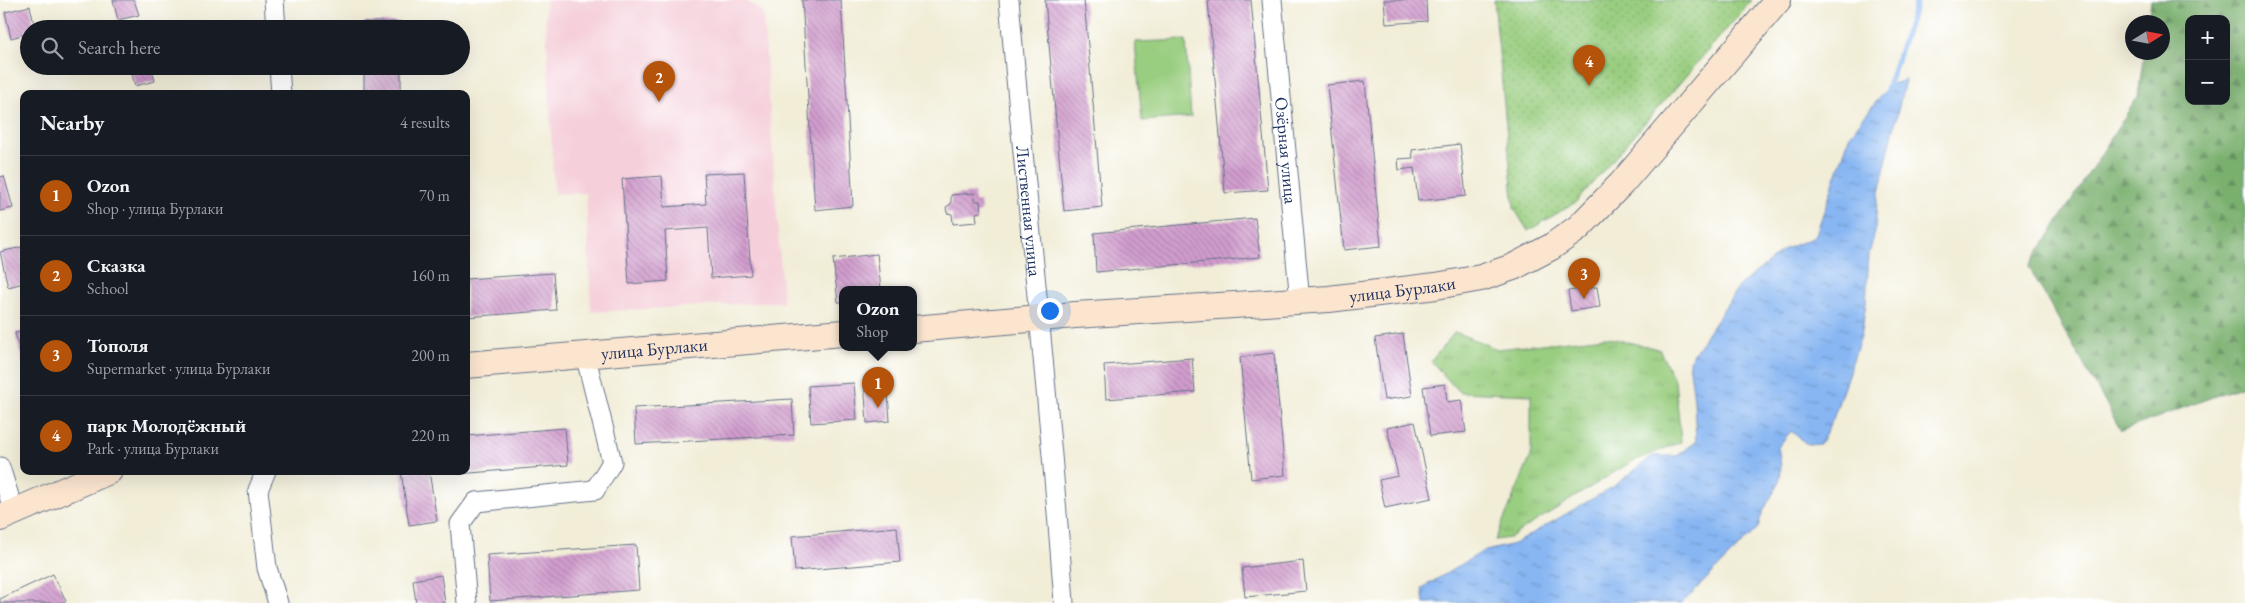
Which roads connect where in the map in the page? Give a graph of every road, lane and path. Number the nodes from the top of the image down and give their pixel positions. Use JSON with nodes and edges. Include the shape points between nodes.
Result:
{"nodes":[{"id":1,"x":274,"y":0,"type":"edge"},
{"id":2,"x":1008,"y":0,"type":"edge"},
{"id":3,"x":1272,"y":0,"type":"edge"},
{"id":4,"x":1778,"y":0,"type":"edge"},
{"id":5,"x":275,"y":20,"type":"edge"},
{"id":6,"x":280,"y":75,"type":"edge"},
{"id":7,"x":281,"y":90,"type":"edge"},
{"id":8,"x":1300,"y":302,"type":"junction"},
{"id":9,"x":1039,"y":318,"type":"junction"},
{"id":10,"x":917,"y":328,"type":"edge"},
{"id":11,"x":839,"y":334,"type":"edge"},
{"id":12,"x":585,"y":354,"type":"junction"},
{"id":13,"x":470,"y":365,"type":"edge"},
{"id":14,"x":0,"y":467,"type":"edge"},
{"id":15,"x":100,"y":475,"type":"edge"},
{"id":16,"x":264,"y":475,"type":"edge"},
{"id":17,"x":7,"y":515,"type":"edge"},
{"id":18,"x":278,"y":603,"type":"edge"},
{"id":19,"x":467,"y":603,"type":"edge"},
{"id":20,"x":1064,"y":603,"type":"edge"}],
"edges":[{"from":1,"to":5,"type":"street"},
{"from":2,"to":9,"type":"street","name":"Лиственная улица"},
{"from":3,"to":8,"type":"street","name":"Озёрная улица"},
{"from":4,"to":8,"type":"street","name":"улица Бурлаки","via":[[1622,183],[1578,228],[1551,247],[1513,267],[1480,278]]},
{"from":6,"to":7,"type":"street"},
{"from":8,"to":9,"type":"street","name":"улица Бурлаки"},
{"from":9,"to":10,"type":"street","name":"улица Бурлаки"},
{"from":9,"to":20,"type":"street","name":"Лиственная улица"},
{"from":11,"to":12,"type":"street","name":"улица Бурлаки"},
{"from":12,"to":13,"type":"street","name":"улица Бурлаки"},
{"from":12,"to":19,"type":"street","via":[[612,462],[595,490],[476,502],[460,524]]},
{"from":14,"to":17,"type":"street"},
{"from":15,"to":17,"type":"street"},
{"from":16,"to":18,"type":"street","via":[[258,490],[267,568]]}]}
